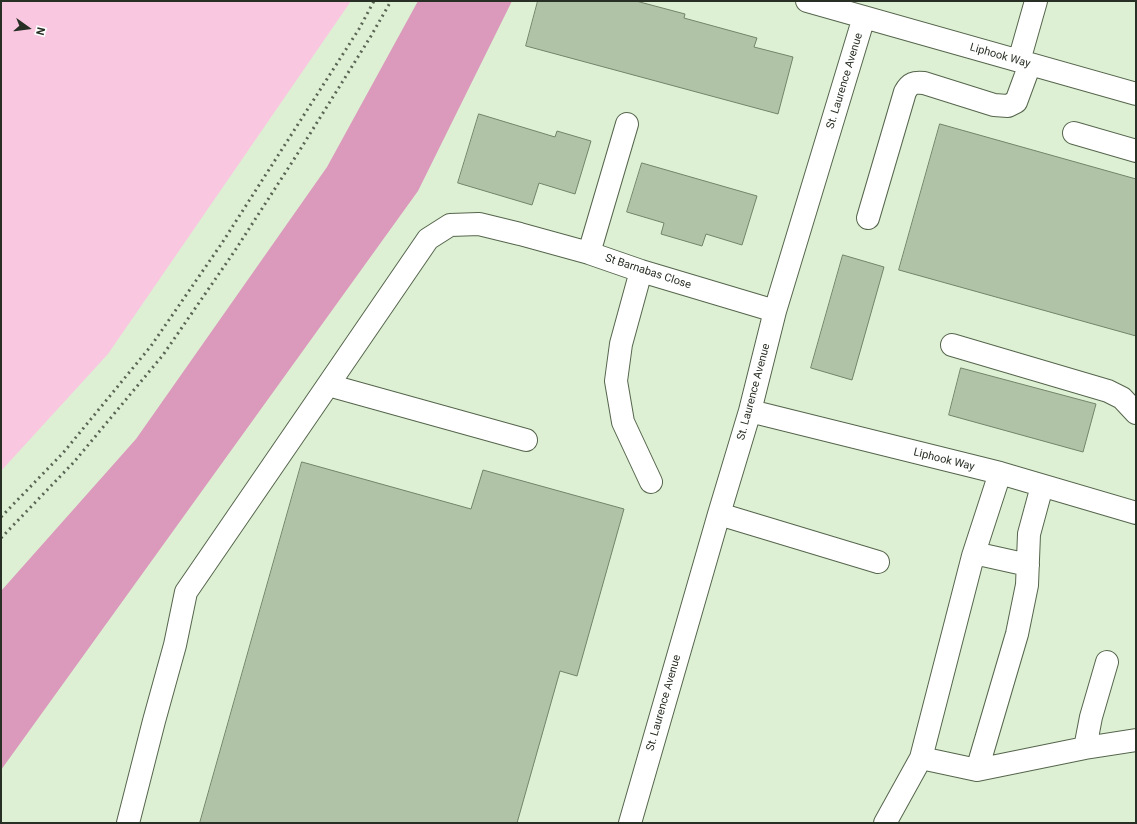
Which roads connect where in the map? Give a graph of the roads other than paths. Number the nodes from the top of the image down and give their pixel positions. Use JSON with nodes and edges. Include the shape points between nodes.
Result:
{"nodes":[{"id":1,"x":807,"y":1,"type":"edge"},
{"id":2,"x":1036,"y":1,"type":"edge"},
{"id":3,"x":864,"y":17,"type":"junction"},
{"id":4,"x":1024,"y":63,"type":"junction"},
{"id":5,"x":1136,"y":94,"type":"edge"},
{"id":6,"x":627,"y":124,"type":"dead end"},
{"id":7,"x":1074,"y":133,"type":"dead end"},
{"id":8,"x":1136,"y":151,"type":"edge"},
{"id":9,"x":868,"y":218,"type":"dead end"},
{"id":10,"x":589,"y":253,"type":"junction"},
{"id":11,"x":641,"y":271,"type":"junction"},
{"id":12,"x":775,"y":311,"type":"junction"},
{"id":13,"x":952,"y":345,"type":"dead end"},
{"id":14,"x":328,"y":385,"type":"junction"},
{"id":15,"x":750,"y":411,"type":"junction"},
{"id":16,"x":1136,"y":413,"type":"edge"},
{"id":17,"x":526,"y":440,"type":"dead end"},
{"id":18,"x":1000,"y":474,"type":"junction"},
{"id":19,"x":651,"y":482,"type":"dead end"},
{"id":20,"x":1042,"y":486,"type":"junction"},
{"id":21,"x":1136,"y":513,"type":"edge"},
{"id":22,"x":719,"y":514,"type":"junction"},
{"id":23,"x":974,"y":553,"type":"junction"},
{"id":24,"x":878,"y":562,"type":"dead end"},
{"id":25,"x":1028,"y":565,"type":"junction"},
{"id":26,"x":1107,"y":662,"type":"dead end"},
{"id":27,"x":1136,"y":740,"type":"edge"},
{"id":28,"x":1085,"y":748,"type":"junction"},
{"id":29,"x":921,"y":758,"type":"junction"},
{"id":30,"x":977,"y":770,"type":"junction"},
{"id":31,"x":128,"y":823,"type":"edge"},
{"id":32,"x":630,"y":823,"type":"edge"},
{"id":33,"x":885,"y":823,"type":"edge"}],
"edges":[{"from":1,"to":3,"type":"street","name":"St. Laurence Avenue"},
{"from":2,"to":4,"type":"street"},
{"from":3,"to":4,"type":"street","name":"Liphook Way"},
{"from":3,"to":12,"type":"street","name":"St. Laurence Avenue"},
{"from":4,"to":5,"type":"street","name":"Liphook Way"},
{"from":4,"to":9,"type":"street","via":[[1016,102],[1008,106],[994,105],[924,83],[908,85]]},
{"from":6,"to":10,"type":"street"},
{"from":7,"to":8,"type":"street"},
{"from":10,"to":11,"type":"street","name":"St Barnabas Close"},
{"from":10,"to":14,"type":"street","name":"St Barnabas Close","via":[[479,224],[450,225],[428,239]]},
{"from":11,"to":12,"type":"street","name":"St Barnabas Close"},
{"from":11,"to":19,"type":"street","via":[[621,344],[616,380],[623,422]]},
{"from":12,"to":15,"type":"street","name":"St. Laurence Avenue"},
{"from":13,"to":16,"type":"street","via":[[1108,391],[1122,398]]},
{"from":14,"to":17,"type":"street"},
{"from":14,"to":31,"type":"street","name":"St Barnabas Close","via":[[186,592],[175,645]]},
{"from":15,"to":18,"type":"street","name":"Liphook Way"},
{"from":15,"to":22,"type":"street","name":"St. Laurence Avenue"},
{"from":18,"to":20,"type":"street","name":"Liphook Way"},
{"from":18,"to":23,"type":"street"},
{"from":20,"to":21,"type":"street","name":"Liphook Way"},
{"from":20,"to":25,"type":"street","via":[[1029,534]]},
{"from":22,"to":24,"type":"street"},
{"from":22,"to":32,"type":"street","name":"St. Laurence Avenue"},
{"from":23,"to":25,"type":"street"},
{"from":23,"to":29,"type":"street"},
{"from":25,"to":30,"type":"street","via":[[1018,634]]},
{"from":26,"to":28,"type":"street"},
{"from":27,"to":28,"type":"street"},
{"from":28,"to":30,"type":"street"},
{"from":29,"to":30,"type":"street"},
{"from":29,"to":33,"type":"street"}]}
